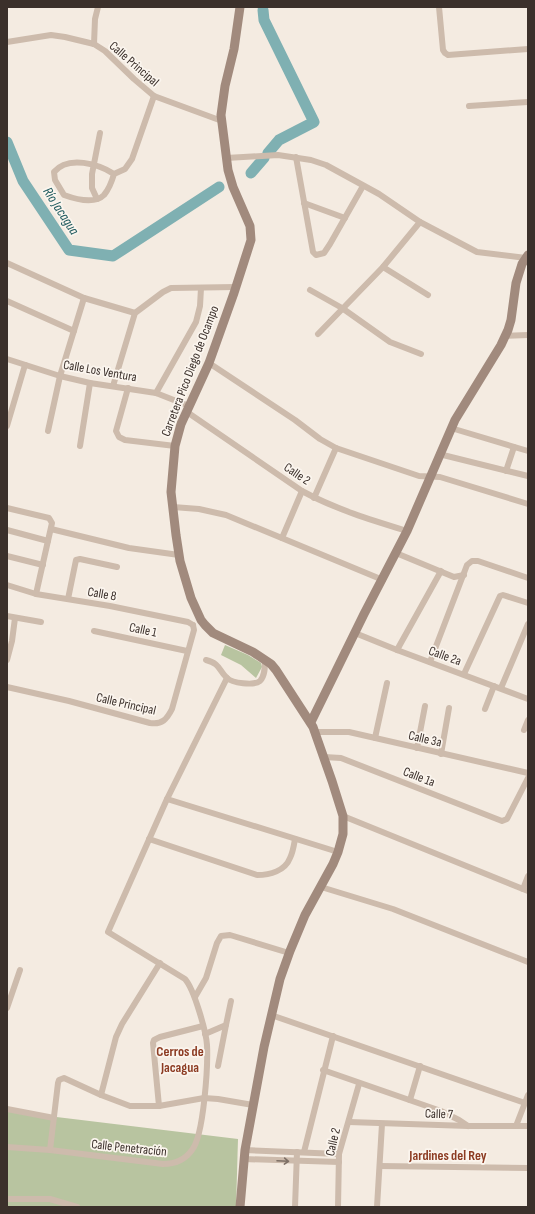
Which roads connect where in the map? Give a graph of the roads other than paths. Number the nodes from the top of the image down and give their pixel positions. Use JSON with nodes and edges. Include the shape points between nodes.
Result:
{"nodes":[{"id":1,"x":98,"y":7,"type":"edge"},
{"id":2,"x":240,"y":7,"type":"edge"},
{"id":3,"x":439,"y":7,"type":"edge"},
{"id":4,"x":7,"y":42,"type":"edge"},
{"id":5,"x":94,"y":44,"type":"junction"},
{"id":6,"x":528,"y":49,"type":"edge"},
{"id":7,"x":154,"y":96,"type":"junction"},
{"id":8,"x":528,"y":102,"type":"edge"},
{"id":9,"x":469,"y":106,"type":"dead end"},
{"id":10,"x":222,"y":121,"type":"junction"},
{"id":11,"x":100,"y":133,"type":"dead end"},
{"id":12,"x":296,"y":157,"type":"junction"},
{"id":13,"x":226,"y":158,"type":"junction"},
{"id":14,"x":94,"y":166,"type":"junction"},
{"id":15,"x":114,"y":174,"type":"junction"},
{"id":16,"x":363,"y":186,"type":"junction"},
{"id":17,"x":97,"y":199,"type":"junction"},
{"id":18,"x":304,"y":203,"type":"junction"},
{"id":19,"x":345,"y":218,"type":"junction"},
{"id":20,"x":420,"y":222,"type":"junction"},
{"id":21,"x":527,"y":256,"type":"edge"},
{"id":22,"x":7,"y":263,"type":"edge"},
{"id":23,"x":383,"y":267,"type":"junction"},
{"id":24,"x":236,"y":287,"type":"junction"},
{"id":25,"x":201,"y":288,"type":"junction"},
{"id":26,"x":310,"y":290,"type":"dead end"},
{"id":27,"x":428,"y":295,"type":"dead end"},
{"id":28,"x":84,"y":298,"type":"junction"},
{"id":29,"x":7,"y":301,"type":"edge"},
{"id":30,"x":342,"y":308,"type":"junction"},
{"id":31,"x":135,"y":312,"type":"junction"},
{"id":32,"x":74,"y":331,"type":"junction"},
{"id":33,"x":318,"y":334,"type":"dead end"},
{"id":34,"x":528,"y":335,"type":"edge"},
{"id":35,"x":505,"y":336,"type":"junction"},
{"id":36,"x":421,"y":354,"type":"dead end"},
{"id":37,"x":7,"y":359,"type":"edge"},
{"id":38,"x":209,"y":363,"type":"junction"},
{"id":39,"x":25,"y":365,"type":"junction"},
{"id":40,"x":60,"y":376,"type":"junction"},
{"id":41,"x":90,"y":383,"type":"junction"},
{"id":42,"x":113,"y":386,"type":"junction"},
{"id":43,"x":128,"y":388,"type":"junction"},
{"id":44,"x":156,"y":393,"type":"junction"},
{"id":45,"x":188,"y":409,"type":"junction"},
{"id":46,"x":7,"y":426,"type":"edge"},
{"id":47,"x":451,"y":428,"type":"junction"},
{"id":48,"x":48,"y":431,"type":"dead end"},
{"id":49,"x":80,"y":446,"type":"dead end"},
{"id":50,"x":175,"y":446,"type":"junction"},
{"id":51,"x":514,"y":447,"type":"junction"},
{"id":52,"x":336,"y":448,"type":"junction"},
{"id":53,"x":528,"y":451,"type":"edge"},
{"id":54,"x":439,"y":454,"type":"junction"},
{"id":55,"x":506,"y":471,"type":"junction"},
{"id":56,"x":528,"y":476,"type":"edge"},
{"id":57,"x":431,"y":477,"type":"junction"},
{"id":58,"x":302,"y":491,"type":"junction"},
{"id":59,"x":314,"y":498,"type":"junction"},
{"id":60,"x":528,"y":504,"type":"edge"},
{"id":61,"x":173,"y":507,"type":"junction"},
{"id":62,"x":7,"y":508,"type":"edge"},
{"id":63,"x":51,"y":529,"type":"junction"},
{"id":64,"x":7,"y":530,"type":"edge"},
{"id":65,"x":407,"y":531,"type":"junction"},
{"id":66,"x":282,"y":538,"type":"junction"},
{"id":67,"x":48,"y":540,"type":"junction"},
{"id":68,"x":396,"y":553,"type":"junction"},
{"id":69,"x":179,"y":555,"type":"junction"},
{"id":70,"x":7,"y":556,"type":"edge"},
{"id":71,"x":43,"y":565,"type":"junction"},
{"id":72,"x":116,"y":567,"type":"dead end"},
{"id":73,"x":441,"y":571,"type":"junction"},
{"id":74,"x":464,"y":575,"type":"junction"},
{"id":75,"x":528,"y":578,"type":"edge"},
{"id":76,"x":382,"y":580,"type":"junction"},
{"id":77,"x":7,"y":586,"type":"edge"},
{"id":78,"x":36,"y":594,"type":"junction"},
{"id":79,"x":68,"y":599,"type":"junction"},
{"id":80,"x":528,"y":603,"type":"edge"},
{"id":81,"x":7,"y":616,"type":"edge"},
{"id":82,"x":15,"y":618,"type":"junction"},
{"id":83,"x":41,"y":622,"type":"dead end"},
{"id":84,"x":197,"y":623,"type":"junction"},
{"id":85,"x":528,"y":624,"type":"edge"},
{"id":86,"x":94,"y":631,"type":"dead end"},
{"id":87,"x":356,"y":633,"type":"junction"},
{"id":88,"x":9,"y":640,"type":"edge"},
{"id":89,"x":397,"y":650,"type":"junction"},
{"id":90,"x":187,"y":651,"type":"junction"},
{"id":91,"x":7,"y":659,"type":"edge"},
{"id":92,"x":206,"y":660,"type":"dead end"},
{"id":93,"x":266,"y":660,"type":"junction"},
{"id":94,"x":430,"y":662,"type":"junction"},
{"id":95,"x":464,"y":674,"type":"junction"},
{"id":96,"x":226,"y":678,"type":"junction"},
{"id":97,"x":387,"y":683,"type":"dead end"},
{"id":98,"x":494,"y":686,"type":"junction"},
{"id":99,"x":7,"y":687,"type":"edge"},
{"id":100,"x":501,"y":688,"type":"junction"},
{"id":101,"x":528,"y":699,"type":"edge"},
{"id":102,"x":425,"y":706,"type":"dead end"},
{"id":103,"x":449,"y":708,"type":"dead end"},
{"id":104,"x":485,"y":709,"type":"dead end"},
{"id":105,"x":528,"y":720,"type":"edge"},
{"id":106,"x":311,"y":722,"type":"junction"},
{"id":107,"x":524,"y":730,"type":"dead end"},
{"id":108,"x":316,"y":732,"type":"junction"},
{"id":109,"x":375,"y":738,"type":"junction"},
{"id":110,"x":417,"y":748,"type":"junction"},
{"id":111,"x":441,"y":754,"type":"junction"},
{"id":112,"x":324,"y":757,"type":"junction"},
{"id":113,"x":528,"y":778,"type":"edge"},
{"id":114,"x":167,"y":799,"type":"junction"},
{"id":115,"x":343,"y":816,"type":"junction"},
{"id":116,"x":149,"y":839,"type":"junction"},
{"id":117,"x":295,"y":839,"type":"junction"},
{"id":118,"x":338,"y":852,"type":"junction"},
{"id":119,"x":528,"y":876,"type":"edge"},
{"id":120,"x":321,"y":887,"type":"junction"},
{"id":121,"x":525,"y":890,"type":"edge"},
{"id":122,"x":289,"y":953,"type":"junction"},
{"id":123,"x":528,"y":962,"type":"edge"},
{"id":124,"x":160,"y":963,"type":"junction"},
{"id":125,"x":20,"y":970,"type":"dead end"},
{"id":126,"x":195,"y":997,"type":"junction"},
{"id":127,"x":231,"y":1001,"type":"dead end"},
{"id":128,"x":7,"y":1008,"type":"edge"},
{"id":129,"x":271,"y":1015,"type":"junction"},
{"id":130,"x":226,"y":1025,"type":"junction"},
{"id":131,"x":203,"y":1026,"type":"junction"},
{"id":132,"x":205,"y":1034,"type":"junction"},
{"id":133,"x":332,"y":1036,"type":"junction"},
{"id":134,"x":218,"y":1066,"type":"dead end"},
{"id":135,"x":420,"y":1066,"type":"junction"},
{"id":136,"x":323,"y":1070,"type":"junction"},
{"id":137,"x":359,"y":1084,"type":"junction"},
{"id":138,"x":101,"y":1095,"type":"junction"},
{"id":139,"x":528,"y":1095,"type":"edge"},
{"id":140,"x":204,"y":1098,"type":"junction"},
{"id":141,"x":410,"y":1100,"type":"junction"},
{"id":142,"x":525,"y":1103,"type":"junction"},
{"id":143,"x":253,"y":1105,"type":"junction"},
{"id":144,"x":159,"y":1106,"type":"junction"},
{"id":145,"x":7,"y":1109,"type":"edge"},
{"id":146,"x":54,"y":1118,"type":"junction"},
{"id":147,"x":349,"y":1122,"type":"junction"},
{"id":148,"x":382,"y":1124,"type":"junction"},
{"id":149,"x":468,"y":1126,"type":"junction"},
{"id":150,"x":516,"y":1126,"type":"junction"},
{"id":151,"x":528,"y":1126,"type":"edge"},
{"id":152,"x":7,"y":1147,"type":"edge"},
{"id":153,"x":50,"y":1150,"type":"junction"},
{"id":154,"x":297,"y":1152,"type":"junction"},
{"id":155,"x":304,"y":1152,"type":"junction"},
{"id":156,"x":244,"y":1154,"type":"junction"},
{"id":157,"x":339,"y":1154,"type":"junction"},
{"id":158,"x":296,"y":1162,"type":"junction"},
{"id":159,"x":339,"y":1162,"type":"junction"},
{"id":160,"x":380,"y":1166,"type":"junction"},
{"id":161,"x":528,"y":1168,"type":"edge"},
{"id":162,"x":7,"y":1199,"type":"edge"},
{"id":163,"x":77,"y":1207,"type":"edge"},
{"id":164,"x":240,"y":1207,"type":"edge"},
{"id":165,"x":295,"y":1207,"type":"edge"},
{"id":166,"x":338,"y":1207,"type":"edge"},
{"id":167,"x":378,"y":1207,"type":"edge"}],
"edges":[{"from":1,"to":5,"type":"street"},
{"from":2,"to":10,"type":"street","name":"Carretera Pico Diego de Ocampo","via":[[234,48],[224,86]]},
{"from":3,"to":6,"type":"street","via":[[443,50],[448,55]]},
{"from":4,"to":5,"type":"street","name":"Calle Principal","via":[[51,35]]},
{"from":5,"to":7,"type":"street","name":"Calle Principal"},
{"from":7,"to":10,"type":"street","name":"Calle Principal"},
{"from":7,"to":15,"type":"street","via":[[132,159],[125,169]]},
{"from":8,"to":9,"type":"street"},
{"from":10,"to":13,"type":"street","name":"Carretera Pico Diego de Ocampo"},
{"from":11,"to":14,"type":"street"},
{"from":12,"to":13,"type":"street"},
{"from":12,"to":16,"type":"street","via":[[326,165]]},
{"from":12,"to":18,"type":"street"},
{"from":13,"to":24,"type":"street","name":"Carretera Pico Diego de Ocampo","via":[[229,175],[251,232],[249,247]]},
{"from":14,"to":15,"type":"street"},
{"from":14,"to":17,"type":"street","via":[[91,184]]},
{"from":14,"to":17,"type":"street","via":[[70,162],[58,167],[54,172],[55,180],[64,195]]},
{"from":15,"to":17,"type":"street","via":[[104,194]]},
{"from":16,"to":19,"type":"street"},
{"from":16,"to":20,"type":"street"},
{"from":18,"to":19,"type":"street"},
{"from":18,"to":19,"type":"street","via":[[313,252],[316,255],[324,253]]},
{"from":20,"to":21,"type":"street","via":[[477,252]]},
{"from":20,"to":23,"type":"street"},
{"from":21,"to":35,"type":"street","via":[[516,283],[511,320]]},
{"from":22,"to":28,"type":"street"},
{"from":23,"to":27,"type":"street"},
{"from":23,"to":30,"type":"street"},
{"from":24,"to":25,"type":"street"},
{"from":24,"to":38,"type":"street","name":"Carretera Pico Diego de Ocampo"},
{"from":25,"to":31,"type":"street","via":[[165,290]]},
{"from":25,"to":44,"type":"street","via":[[196,322]]},
{"from":26,"to":30,"type":"street"},
{"from":28,"to":31,"type":"street"},
{"from":28,"to":32,"type":"street"},
{"from":29,"to":32,"type":"street"},
{"from":30,"to":33,"type":"street"},
{"from":30,"to":36,"type":"street","via":[[390,342]]},
{"from":31,"to":42,"type":"street"},
{"from":32,"to":40,"type":"street"},
{"from":34,"to":35,"type":"street"},
{"from":35,"to":47,"type":"street"},
{"from":37,"to":39,"type":"street","name":"Calle Los Ventura"},
{"from":38,"to":45,"type":"street","name":"Carretera Pico Diego de Ocampo"},
{"from":38,"to":52,"type":"street"},
{"from":39,"to":40,"type":"street","name":"Calle Los Ventura"},
{"from":39,"to":46,"type":"street"},
{"from":40,"to":41,"type":"street","name":"Calle Los Ventura"},
{"from":40,"to":48,"type":"street"},
{"from":41,"to":42,"type":"street","name":"Calle Los Ventura"},
{"from":41,"to":49,"type":"street"},
{"from":42,"to":43,"type":"street","name":"Calle Los Ventura"},
{"from":43,"to":44,"type":"street","name":"Calle Los Ventura"},
{"from":43,"to":50,"type":"street","via":[[116,431],[118,437]]},
{"from":44,"to":45,"type":"street","name":"Calle Los Ventura"},
{"from":45,"to":50,"type":"street","name":"Carretera Pico Diego de Ocampo"},
{"from":45,"to":58,"type":"street","name":"Calle 2"},
{"from":47,"to":51,"type":"street"},
{"from":47,"to":54,"type":"street"},
{"from":50,"to":61,"type":"street","name":"Carretera Pico Diego de Ocampo"},
{"from":51,"to":53,"type":"street"},
{"from":51,"to":55,"type":"street"},
{"from":52,"to":57,"type":"street","via":[[419,476]]},
{"from":52,"to":59,"type":"street"},
{"from":54,"to":55,"type":"street"},
{"from":54,"to":57,"type":"street"},
{"from":55,"to":56,"type":"street"},
{"from":57,"to":60,"type":"street","via":[[440,477]]},
{"from":57,"to":65,"type":"street"},
{"from":58,"to":59,"type":"street","name":"Calle 2"},
{"from":58,"to":66,"type":"street"},
{"from":59,"to":65,"type":"street","name":"Calle 2","via":[[354,515]]},
{"from":61,"to":66,"type":"street","via":[[226,515]]},
{"from":61,"to":69,"type":"street","name":"Carretera Pico Diego de Ocampo"},
{"from":62,"to":63,"type":"street","via":[[49,518],[52,523]]},
{"from":63,"to":67,"type":"street"},
{"from":63,"to":69,"type":"street","via":[[129,548]]},
{"from":64,"to":67,"type":"street"},
{"from":65,"to":68,"type":"street"},
{"from":66,"to":76,"type":"street"},
{"from":67,"to":71,"type":"street"},
{"from":68,"to":73,"type":"street"},
{"from":68,"to":76,"type":"street"},
{"from":69,"to":84,"type":"street","name":"Carretera Pico Diego de Ocampo"},
{"from":70,"to":71,"type":"street"},
{"from":71,"to":78,"type":"street"},
{"from":72,"to":79,"type":"street","via":[[76,560]]},
{"from":73,"to":74,"type":"street","via":[[454,577]]},
{"from":73,"to":89,"type":"street"},
{"from":74,"to":75,"type":"street","via":[[467,565],[478,561]]},
{"from":74,"to":94,"type":"street"},
{"from":76,"to":87,"type":"street"},
{"from":77,"to":78,"type":"street","name":"Calle 8"},
{"from":78,"to":79,"type":"street","name":"Calle 8"},
{"from":79,"to":84,"type":"street","name":"Calle 8"},
{"from":80,"to":95,"type":"street","via":[[500,596]]},
{"from":81,"to":82,"type":"street"},
{"from":82,"to":83,"type":"street"},
{"from":82,"to":88,"type":"street"},
{"from":84,"to":90,"type":"street","name":"Calle Principal"},
{"from":84,"to":93,"type":"street","name":"Carretera Pico Diego de Ocampo","via":[[205,625],[213,633]]},
{"from":85,"to":100,"type":"street"},
{"from":86,"to":90,"type":"street","name":"Calle 1"},
{"from":87,"to":89,"type":"street","name":"Calle 2a"},
{"from":87,"to":106,"type":"street"},
{"from":88,"to":91,"type":"street"},
{"from":89,"to":94,"type":"street","name":"Calle 2a"},
{"from":90,"to":99,"type":"street","name":"Calle Principal","via":[[172,709],[166,719],[158,724]]},
{"from":92,"to":96,"type":"street","via":[[217,665]]},
{"from":93,"to":96,"type":"street","via":[[264,674],[257,683],[243,683]]},
{"from":93,"to":106,"type":"street","name":"Carretera Pico Diego de Ocampo","via":[[276,670]]},
{"from":94,"to":95,"type":"street","name":"Calle 2a"},
{"from":95,"to":98,"type":"street","name":"Calle 2a"},
{"from":96,"to":114,"type":"street"},
{"from":97,"to":109,"type":"street"},
{"from":98,"to":100,"type":"street","name":"Calle 2a"},
{"from":98,"to":104,"type":"street"},
{"from":100,"to":101,"type":"street","name":"Calle 2a"},
{"from":102,"to":110,"type":"street"},
{"from":103,"to":111,"type":"street"},
{"from":105,"to":107,"type":"street"},
{"from":106,"to":108,"type":"street","name":"Carretera Pico Diego de Ocampo"},
{"from":108,"to":109,"type":"street","name":"Calle 3a","via":[[349,732]]},
{"from":108,"to":112,"type":"street","name":"Carretera Pico Diego de Ocampo"},
{"from":109,"to":110,"type":"street","name":"Calle 3a"},
{"from":110,"to":111,"type":"street","name":"Calle 3a"},
{"from":111,"to":113,"type":"street","name":"Calle 3a"},
{"from":112,"to":113,"type":"street","name":"Calle 1a","via":[[341,758],[504,821]]},
{"from":112,"to":115,"type":"street","name":"Carretera Pico Diego de Ocampo"},
{"from":114,"to":116,"type":"street"},
{"from":114,"to":117,"type":"street"},
{"from":115,"to":118,"type":"street","name":"Carretera Pico Diego de Ocampo","via":[[343,834]]},
{"from":115,"to":121,"type":"street"},
{"from":116,"to":117,"type":"street","via":[[258,875],[276,873],[287,863]]},
{"from":116,"to":124,"type":"street","name":"Calle Penetración","via":[[108,932]]},
{"from":117,"to":118,"type":"street"},
{"from":118,"to":120,"type":"street","name":"Carretera Pico Diego de Ocampo"},
{"from":119,"to":121,"type":"street"},
{"from":120,"to":122,"type":"street","name":"Carretera Pico Diego de Ocampo"},
{"from":120,"to":123,"type":"street","via":[[393,909]]},
{"from":122,"to":126,"type":"street","via":[[230,935],[221,936],[206,978]]},
{"from":122,"to":129,"type":"street","name":"Carretera Pico Diego de Ocampo"},
{"from":124,"to":126,"type":"street","name":"Calle Penetración","via":[[185,979]]},
{"from":124,"to":138,"type":"street","via":[[116,1037]]},
{"from":125,"to":128,"type":"street"},
{"from":126,"to":131,"type":"street","name":"Calle Penetración"},
{"from":127,"to":130,"type":"street"},
{"from":129,"to":133,"type":"street"},
{"from":129,"to":143,"type":"street","name":"Carretera Pico Diego de Ocampo"},
{"from":130,"to":132,"type":"street"},
{"from":130,"to":134,"type":"street"},
{"from":131,"to":132,"type":"street","name":"Calle Penetración"},
{"from":131,"to":144,"type":"street","via":[[154,1040]]},
{"from":132,"to":140,"type":"street","name":"Calle Penetración","via":[[207,1069]]},
{"from":133,"to":135,"type":"street"},
{"from":133,"to":136,"type":"street"},
{"from":135,"to":141,"type":"street"},
{"from":135,"to":142,"type":"street"},
{"from":136,"to":137,"type":"street"},
{"from":136,"to":155,"type":"street"},
{"from":137,"to":141,"type":"street"},
{"from":137,"to":147,"type":"street","name":"Calle 2"},
{"from":138,"to":144,"type":"street","via":[[130,1106]]},
{"from":138,"to":146,"type":"street","via":[[68,1079],[62,1079],[58,1083]]},
{"from":139,"to":142,"type":"street"},
{"from":140,"to":143,"type":"street"},
{"from":140,"to":144,"type":"street"},
{"from":140,"to":153,"type":"street","name":"Calle Penetración","via":[[195,1146],[186,1157],[176,1162],[163,1164]]},
{"from":141,"to":149,"type":"street","via":[[442,1111]]},
{"from":142,"to":150,"type":"street"},
{"from":143,"to":156,"type":"street","name":"Carretera Pico Diego de Ocampo"},
{"from":145,"to":146,"type":"street"},
{"from":146,"to":153,"type":"street"},
{"from":147,"to":148,"type":"street","name":"Calle 7"},
{"from":147,"to":157,"type":"street","name":"Calle 2"},
{"from":148,"to":149,"type":"street","name":"Calle 7"},
{"from":148,"to":160,"type":"street"},
{"from":149,"to":150,"type":"street","name":"Calle 7"},
{"from":150,"to":151,"type":"street","name":"Calle 7"},
{"from":152,"to":153,"type":"street","name":"Calle Penetración"},
{"from":154,"to":155,"type":"street"},
{"from":154,"to":156,"type":"street"},
{"from":154,"to":158,"type":"street"},
{"from":155,"to":157,"type":"street"},
{"from":156,"to":158,"type":"street","one_way":true},
{"from":156,"to":164,"type":"street","name":"Carretera Pico Diego de Ocampo"},
{"from":157,"to":159,"type":"street","name":"Calle 2"},
{"from":158,"to":159,"type":"street"},
{"from":158,"to":165,"type":"street"},
{"from":159,"to":166,"type":"street","name":"Calle 2"},
{"from":160,"to":161,"type":"street"},
{"from":160,"to":167,"type":"street"},
{"from":162,"to":163,"type":"street","via":[[50,1199]]}]}
